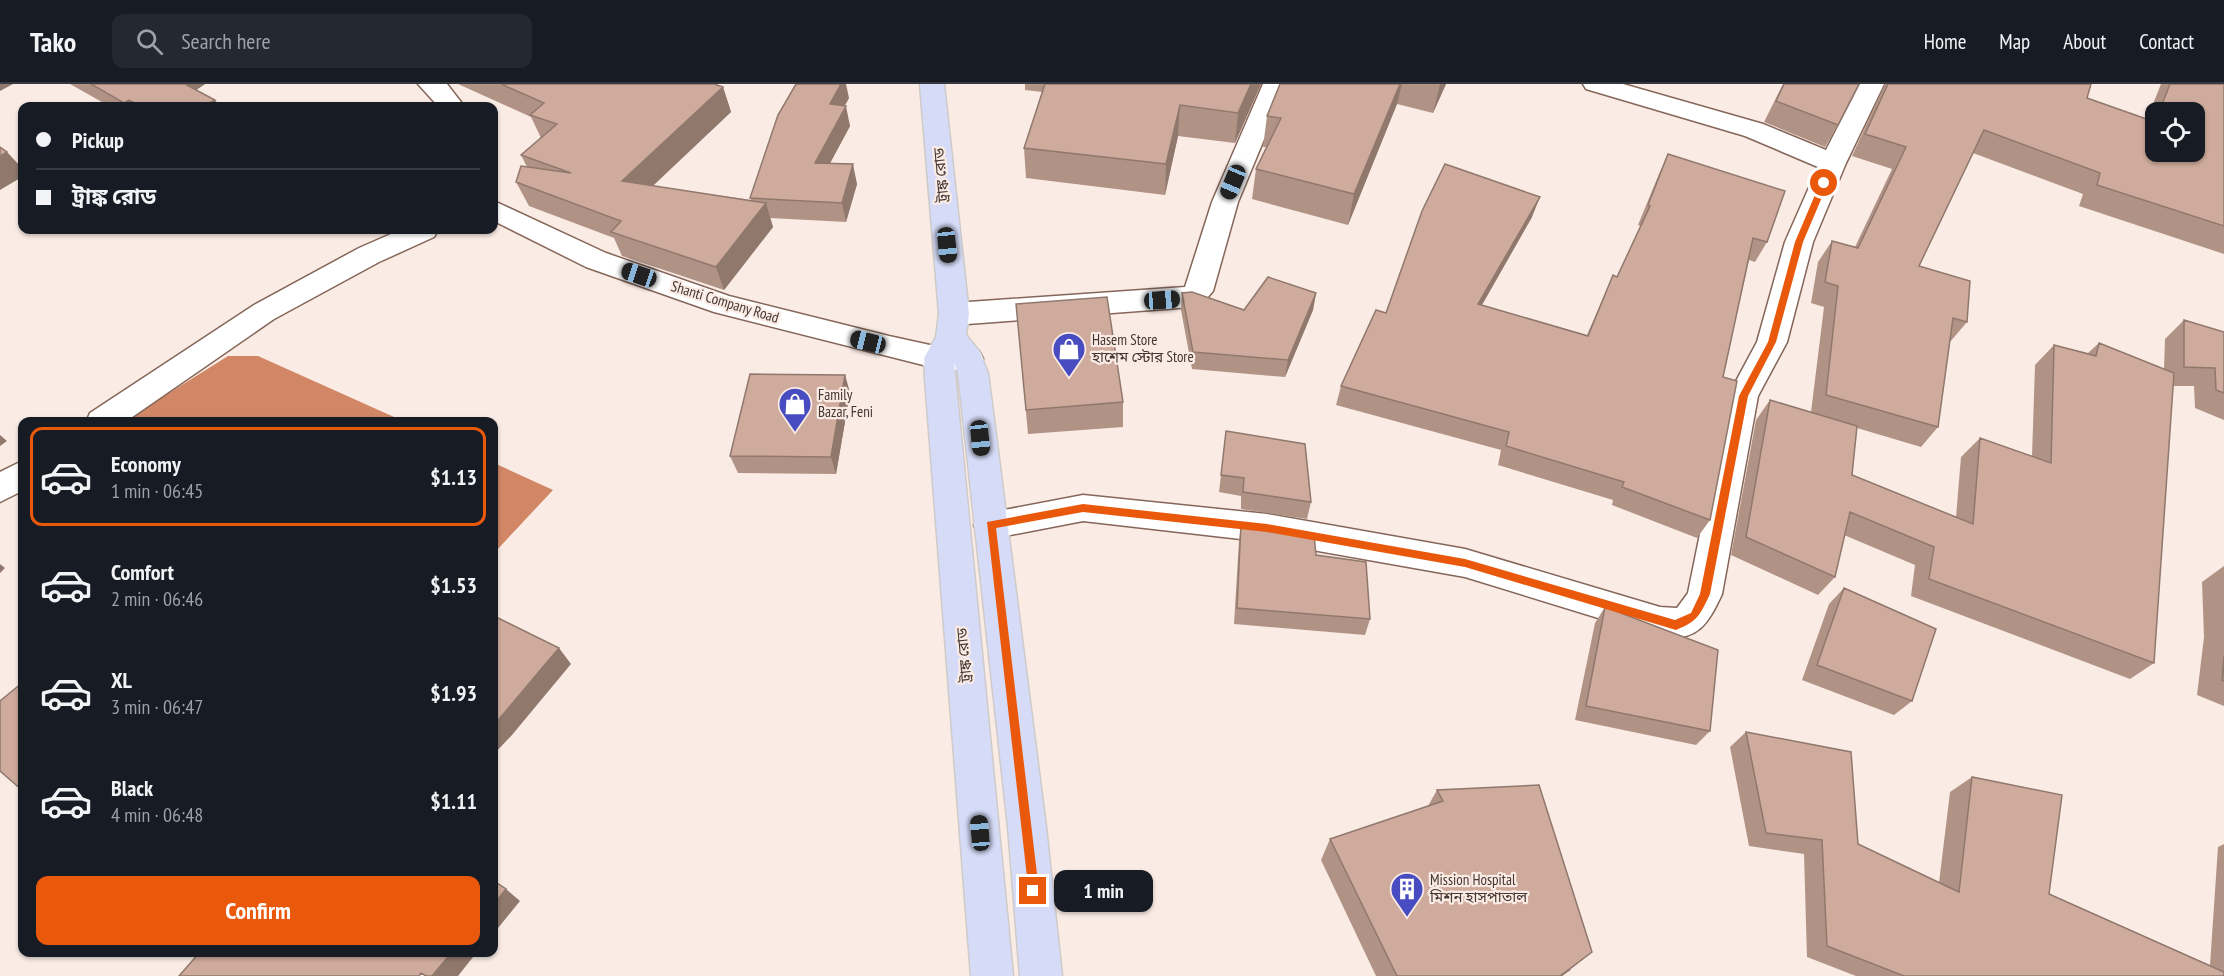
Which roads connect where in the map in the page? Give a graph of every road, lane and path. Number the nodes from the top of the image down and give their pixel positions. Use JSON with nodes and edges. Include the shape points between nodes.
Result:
{"nodes":[{"id":1,"x":430,"y":84,"type":"edge"},
{"id":2,"x":932,"y":84,"type":"edge"},
{"id":3,"x":1275,"y":84,"type":"edge"},
{"id":4,"x":1872,"y":84,"type":"edge"},
{"id":5,"x":1612,"y":86,"type":"edge"},
{"id":6,"x":448,"y":102,"type":"edge"},
{"id":7,"x":1833,"y":163,"type":"junction"},
{"id":8,"x":498,"y":212,"type":"edge"},
{"id":9,"x":415,"y":234,"type":"edge"},
{"id":10,"x":953,"y":342,"type":"junction"},
{"id":11,"x":108,"y":417,"type":"edge"},
{"id":12,"x":18,"y":477,"type":"edge"},
{"id":13,"x":0,"y":489,"type":"edge"},
{"id":14,"x":990,"y":525,"type":"junction"},
{"id":15,"x":992,"y":976,"type":"edge"},
{"id":16,"x":1041,"y":976,"type":"edge"}],
"edges":[{"from":1,"to":6,"type":"street"},
{"from":2,"to":10,"type":"main road","name":"ট্রাঙ্ক রোড"},
{"from":3,"to":10,"type":"street","name":"Shanti Company Road","via":[[1225,202],[1199,291],[1192,297]]},
{"from":4,"to":7,"type":"street"},
{"from":5,"to":7,"type":"street","via":[[1754,130]]},
{"from":7,"to":14,"type":"street","via":[[1799,242],[1772,342],[1743,396],[1705,594],[1694,616],[1676,625],[1465,563],[1267,528],[1083,508]]},
{"from":8,"to":10,"type":"street","name":"Shanti Company Road","via":[[596,260],[724,305]]},
{"from":9,"to":11,"type":"street","via":[[264,312]]},
{"from":10,"to":14,"type":"main road","name":"ট্রাঙ্ক রোড","via":[[973,373]]},
{"from":10,"to":15,"type":"main road","name":"ট্রাঙ্ক রোড"},
{"from":12,"to":13,"type":"street"},
{"from":14,"to":16,"type":"main road","name":"ট্রাঙ্ক রোড"}]}
